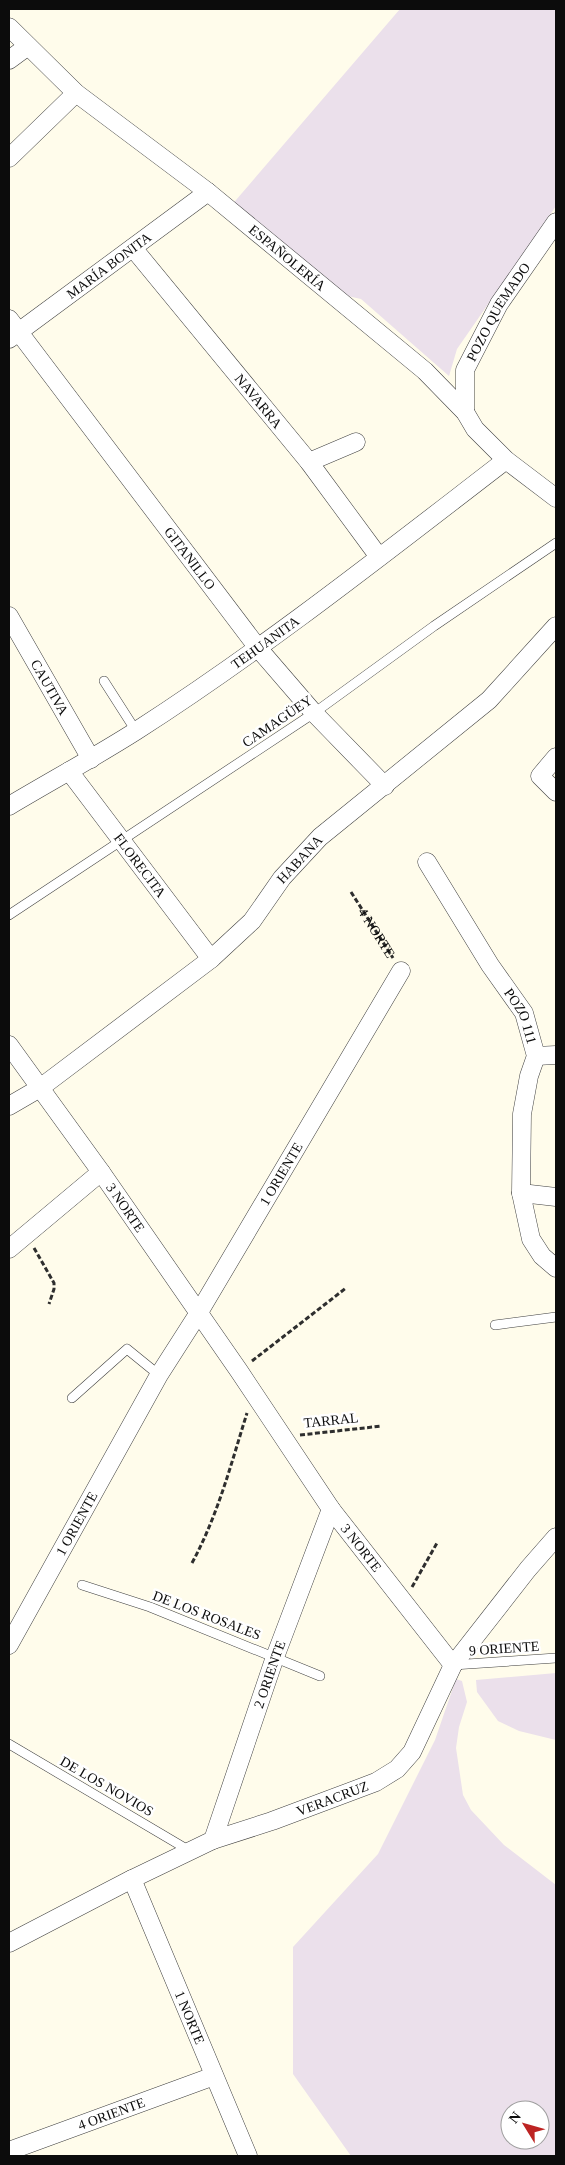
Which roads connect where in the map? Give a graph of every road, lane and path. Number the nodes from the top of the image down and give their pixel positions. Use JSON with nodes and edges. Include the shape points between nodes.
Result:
{"nodes":[{"id":1,"x":9,"y":27,"type":"edge"},
{"id":2,"x":28,"y":46,"type":"junction"},
{"id":3,"x":9,"y":60,"type":"edge"},
{"id":4,"x":76,"y":93,"type":"junction"},
{"id":5,"x":9,"y":158,"type":"edge"},
{"id":6,"x":208,"y":192,"type":"junction"},
{"id":7,"x":556,"y":222,"type":"edge"},
{"id":8,"x":133,"y":248,"type":"junction"},
{"id":9,"x":12,"y":330,"type":"edge"},
{"id":10,"x":465,"y":412,"type":"junction"},
{"id":11,"x":356,"y":442,"type":"dead end"},
{"id":12,"x":506,"y":460,"type":"junction"},
{"id":13,"x":309,"y":462,"type":"junction"},
{"id":14,"x":556,"y":498,"type":"edge"},
{"id":15,"x":556,"y":543,"type":"edge"},
{"id":16,"x":379,"y":557,"type":"junction"},
{"id":17,"x":9,"y":616,"type":"edge"},
{"id":18,"x":556,"y":626,"type":"edge"},
{"id":19,"x":258,"y":648,"type":"junction"},
{"id":20,"x":104,"y":681,"type":"dead end"},
{"id":21,"x":314,"y":713,"type":"junction"},
{"id":22,"x":136,"y":731,"type":"junction"},
{"id":23,"x":556,"y":757,"type":"edge"},
{"id":24,"x":91,"y":759,"type":"junction"},
{"id":25,"x":69,"y":771,"type":"junction"},
{"id":26,"x":385,"y":786,"type":"junction"},
{"id":27,"x":556,"y":792,"type":"edge"},
{"id":28,"x":9,"y":806,"type":"edge"},
{"id":29,"x":121,"y":841,"type":"junction"},
{"id":30,"x":426,"y":862,"type":"dead end"},
{"id":31,"x":350,"y":892,"type":"dead end"},
{"id":32,"x":9,"y":914,"type":"edge"},
{"id":33,"x":211,"y":959,"type":"junction"},
{"id":34,"x":401,"y":971,"type":"joint"},
{"id":35,"x":9,"y":1045,"type":"edge"},
{"id":36,"x":556,"y":1055,"type":"edge"},
{"id":37,"x":536,"y":1056,"type":"junction"},
{"id":38,"x":40,"y":1088,"type":"junction"},
{"id":39,"x":9,"y":1106,"type":"edge"},
{"id":40,"x":102,"y":1172,"type":"junction"},
{"id":41,"x":521,"y":1193,"type":"junction"},
{"id":42,"x":556,"y":1197,"type":"edge"},
{"id":43,"x":27,"y":1234,"type":"junction"},
{"id":44,"x":9,"y":1249,"type":"edge"},
{"id":45,"x":556,"y":1268,"type":"edge"},
{"id":46,"x":346,"y":1288,"type":"dead end"},
{"id":47,"x":49,"y":1304,"type":"dead end"},
{"id":48,"x":198,"y":1314,"type":"junction"},
{"id":49,"x":556,"y":1318,"type":"edge"},
{"id":50,"x":495,"y":1325,"type":"dead end"},
{"id":51,"x":240,"y":1371,"type":"junction"},
{"id":52,"x":159,"y":1375,"type":"junction"},
{"id":53,"x":253,"y":1394,"type":"junction"},
{"id":54,"x":72,"y":1398,"type":"dead end"},
{"id":55,"x":382,"y":1426,"type":"dead end"},
{"id":56,"x":282,"y":1436,"type":"junction"},
{"id":57,"x":331,"y":1509,"type":"junction"},
{"id":58,"x":556,"y":1537,"type":"edge"},
{"id":59,"x":437,"y":1542,"type":"dead end"},
{"id":60,"x":192,"y":1563,"type":"dead end"},
{"id":61,"x":82,"y":1585,"type":"dead end"},
{"id":62,"x":403,"y":1603,"type":"junction"},
{"id":63,"x":9,"y":1645,"type":"edge"},
{"id":64,"x":275,"y":1656,"type":"junction"},
{"id":65,"x":556,"y":1658,"type":"edge"},
{"id":66,"x":453,"y":1665,"type":"junction"},
{"id":67,"x":320,"y":1676,"type":"dead end"},
{"id":68,"x":9,"y":1744,"type":"edge"},
{"id":69,"x":213,"y":1840,"type":"junction"},
{"id":70,"x":190,"y":1851,"type":"junction"},
{"id":71,"x":132,"y":1879,"type":"junction"},
{"id":72,"x":9,"y":1943,"type":"edge"},
{"id":73,"x":214,"y":2076,"type":"junction"},
{"id":74,"x":9,"y":2151,"type":"edge"},
{"id":75,"x":248,"y":2156,"type":"edge"}],
"edges":[{"from":1,"to":2,"type":"street","name":"ESPAÑOLERÍA"},
{"from":2,"to":3,"type":"street"},
{"from":2,"to":4,"type":"street","name":"ESPAÑOLERÍA"},
{"from":4,"to":5,"type":"street"},
{"from":4,"to":6,"type":"street","name":"ESPAÑOLERÍA"},
{"from":6,"to":8,"type":"street","name":"MARÍA BONITA"},
{"from":6,"to":10,"type":"street","name":"ESPAÑOLERÍA","via":[[425,371]]},
{"from":7,"to":10,"type":"street","name":"POZO QUEMADO","via":[[499,304],[465,370]]},
{"from":8,"to":9,"type":"street","name":"MARÍA BONITA"},
{"from":8,"to":13,"type":"street","name":"NAVARRA"},
{"from":9,"to":19,"type":"street","name":"GITANILLO"},
{"from":10,"to":12,"type":"street","name":"ESPAÑOLERÍA","via":[[475,429]]},
{"from":11,"to":13,"type":"street"},
{"from":12,"to":14,"type":"street","name":"ESPAÑOLERÍA"},
{"from":12,"to":16,"type":"street","name":"TEHUANITA"},
{"from":13,"to":16,"type":"street","name":"NAVARRA"},
{"from":15,"to":21,"type":"lane","name":"CAMAGÜEY"},
{"from":16,"to":19,"type":"street","name":"TEHUANITA"},
{"from":17,"to":24,"type":"street","name":"CAUTIVA"},
{"from":18,"to":26,"type":"street","name":"HABANA","via":[[489,700]]},
{"from":19,"to":21,"type":"street","name":"GITANILLO"},
{"from":19,"to":22,"type":"street","name":"TEHUANITA"},
{"from":20,"to":22,"type":"lane"},
{"from":21,"to":26,"type":"street","name":"GITANILLO"},
{"from":21,"to":29,"type":"lane","name":"CAMAGÜEY"},
{"from":22,"to":24,"type":"street","name":"TEHUANITA"},
{"from":23,"to":27,"type":"street","via":[[540,776]]},
{"from":24,"to":25,"type":"street","name":"TEHUANITA"},
{"from":25,"to":28,"type":"street","name":"TEHUANITA"},
{"from":25,"to":29,"type":"street","name":"FLORECITA"},
{"from":26,"to":33,"type":"street","name":"HABANA","via":[[320,837],[282,878],[252,920]]},
{"from":29,"to":32,"type":"lane","name":"CAMAGÜEY"},
{"from":29,"to":33,"type":"street","name":"FLORECITA"},
{"from":30,"to":37,"type":"street","name":"POZO 111","via":[[524,1013]]},
{"from":31,"to":34,"type":"path","name":"4 NORTE"},
{"from":33,"to":38,"type":"street","name":"HABANA"},
{"from":34,"to":48,"type":"street","name":"1 ORIENTE"},
{"from":35,"to":38,"type":"street","name":"3 NORTE"},
{"from":36,"to":37,"type":"street"},
{"from":37,"to":41,"type":"street","name":"POZO 111","via":[[522,1114]]},
{"from":38,"to":39,"type":"street","name":"HABANA"},
{"from":38,"to":40,"type":"street","name":"3 NORTE"},
{"from":40,"to":43,"type":"street"},
{"from":40,"to":48,"type":"street","name":"3 NORTE"},
{"from":41,"to":42,"type":"street"},
{"from":41,"to":45,"type":"street","name":"POZO 111","via":[[531,1240]]},
{"from":43,"to":44,"type":"street"},
{"from":43,"to":47,"type":"path","via":[[54,1284]]},
{"from":46,"to":51,"type":"path"},
{"from":48,"to":51,"type":"street","name":"3 NORTE"},
{"from":48,"to":52,"type":"street","name":"1 ORIENTE"},
{"from":49,"to":50,"type":"lane"},
{"from":51,"to":53,"type":"street","name":"3 NORTE"},
{"from":52,"to":54,"type":"lane","via":[[127,1349]]},
{"from":52,"to":63,"type":"street","name":"1 ORIENTE"},
{"from":53,"to":56,"type":"street","name":"3 NORTE"},
{"from":53,"to":60,"type":"path","via":[[222,1497]]},
{"from":55,"to":56,"type":"path","name":"TARRAL"},
{"from":56,"to":57,"type":"street","name":"3 NORTE"},
{"from":57,"to":62,"type":"street","name":"3 NORTE"},
{"from":57,"to":64,"type":"street","name":"2 ORIENTE"},
{"from":58,"to":66,"type":"street","name":"VERACRUZ"},
{"from":59,"to":62,"type":"path"},
{"from":61,"to":64,"type":"lane","name":"DE LOS ROSALES","via":[[150,1607]]},
{"from":62,"to":66,"type":"street","name":"3 NORTE"},
{"from":64,"to":67,"type":"lane","name":"DE LOS ROSALES"},
{"from":64,"to":69,"type":"street","name":"2 ORIENTE"},
{"from":65,"to":66,"type":"lane","name":"9 ORIENTE"},
{"from":66,"to":69,"type":"street","name":"VERACRUZ","via":[[412,1752],[397,1769],[376,1782],[272,1822]]},
{"from":68,"to":70,"type":"lane","name":"DE LOS NOVIOS"},
{"from":69,"to":70,"type":"street","name":"VERACRUZ"},
{"from":70,"to":71,"type":"street","name":"VERACRUZ"},
{"from":71,"to":72,"type":"street","name":"VERACRUZ"},
{"from":71,"to":73,"type":"street","name":"1 NORTE"},
{"from":73,"to":74,"type":"street","name":"4 ORIENTE"},
{"from":73,"to":75,"type":"street","name":"1 NORTE"}]}
